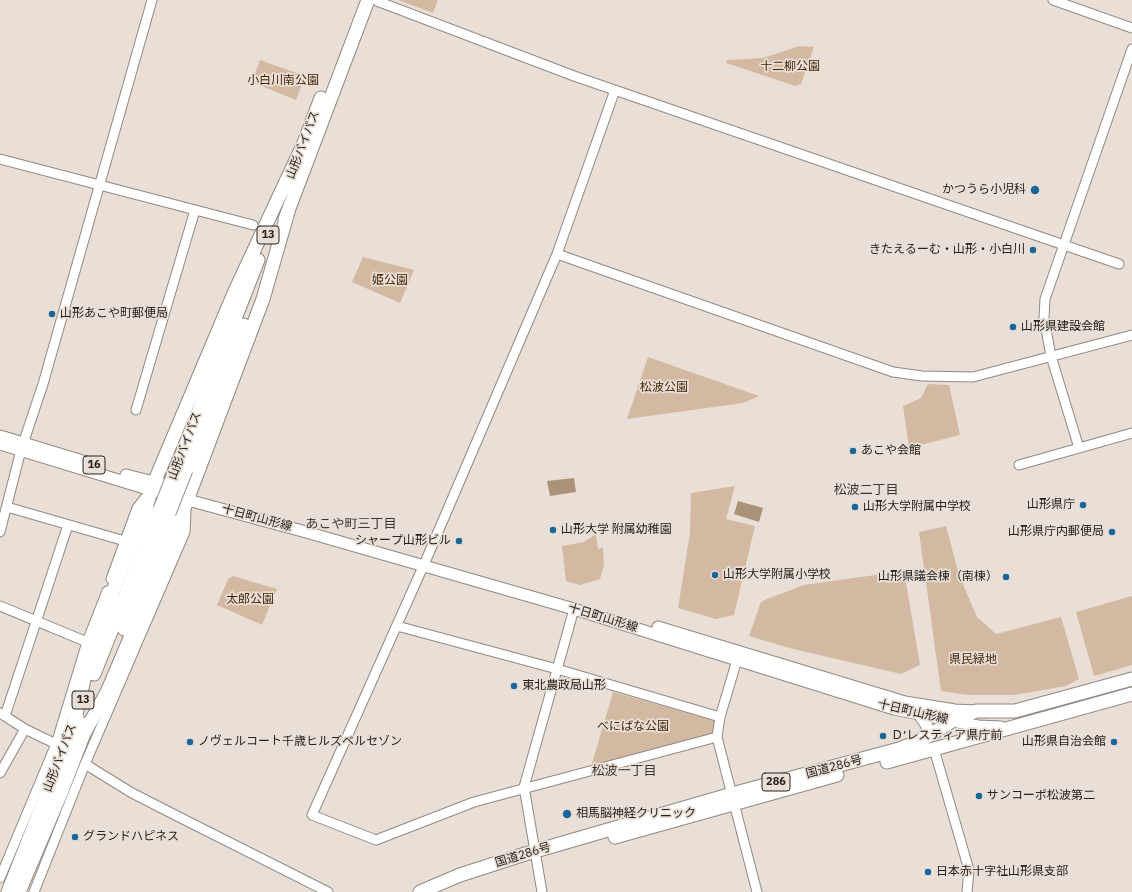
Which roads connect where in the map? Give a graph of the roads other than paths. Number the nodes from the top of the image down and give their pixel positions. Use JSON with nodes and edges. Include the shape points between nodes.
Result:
{"nodes":[{"id":1,"x":152,"y":0,"type":"edge"},
{"id":2,"x":1053,"y":0,"type":"edge"},
{"id":3,"x":368,"y":1,"type":"edge"},
{"id":4,"x":1132,"y":28,"type":"edge"},
{"id":5,"x":1132,"y":49,"type":"edge"},
{"id":6,"x":615,"y":90,"type":"junction"},
{"id":7,"x":304,"y":143,"type":"junction"},
{"id":8,"x":0,"y":159,"type":"edge"},
{"id":9,"x":99,"y":185,"type":"junction"},
{"id":10,"x":195,"y":210,"type":"junction"},
{"id":11,"x":288,"y":212,"type":"junction"},
{"id":12,"x":253,"y":225,"type":"dead end"},
{"id":13,"x":1064,"y":246,"type":"junction"},
{"id":14,"x":557,"y":254,"type":"junction"},
{"id":15,"x":1119,"y":264,"type":"dead end"},
{"id":16,"x":1132,"y":335,"type":"edge"},
{"id":17,"x":1051,"y":356,"type":"junction"},
{"id":18,"x":136,"y":410,"type":"dead end"},
{"id":19,"x":1132,"y":433,"type":"edge"},
{"id":20,"x":0,"y":436,"type":"edge"},
{"id":21,"x":0,"y":444,"type":"edge"},
{"id":22,"x":22,"y":447,"type":"junction"},
{"id":23,"x":1079,"y":448,"type":"junction"},
{"id":24,"x":1019,"y":465,"type":"dead end"},
{"id":25,"x":181,"y":470,"type":"junction"},
{"id":26,"x":153,"y":486,"type":"junction"},
{"id":27,"x":188,"y":495,"type":"junction"},
{"id":28,"x":7,"y":508,"type":"junction"},
{"id":29,"x":165,"y":511,"type":"junction"},
{"id":30,"x":68,"y":525,"type":"junction"},
{"id":31,"x":0,"y":532,"type":"edge"},
{"id":32,"x":125,"y":542,"type":"junction"},
{"id":33,"x":424,"y":563,"type":"junction"},
{"id":34,"x":0,"y":606,"type":"edge"},
{"id":35,"x":574,"y":609,"type":"junction"},
{"id":36,"x":37,"y":621,"type":"junction"},
{"id":37,"x":397,"y":626,"type":"junction"},
{"id":38,"x":87,"y":642,"type":"junction"},
{"id":39,"x":737,"y":660,"type":"junction"},
{"id":40,"x":557,"y":669,"type":"junction"},
{"id":41,"x":1132,"y":679,"type":"edge"},
{"id":42,"x":1132,"y":694,"type":"edge"},
{"id":43,"x":976,"y":712,"type":"junction"},
{"id":44,"x":918,"y":713,"type":"junction"},
{"id":45,"x":2,"y":714,"type":"edge"},
{"id":46,"x":720,"y":717,"type":"junction"},
{"id":47,"x":952,"y":721,"type":"junction"},
{"id":48,"x":74,"y":723,"type":"junction"},
{"id":49,"x":1019,"y":726,"type":"junction"},
{"id":50,"x":25,"y":729,"type":"junction"},
{"id":51,"x":85,"y":732,"type":"junction"},
{"id":52,"x":717,"y":737,"type":"junction"},
{"id":53,"x":922,"y":740,"type":"junction"},
{"id":54,"x":56,"y":744,"type":"junction"},
{"id":55,"x":934,"y":749,"type":"junction"},
{"id":56,"x":84,"y":764,"type":"junction"},
{"id":57,"x":0,"y":773,"type":"edge"},
{"id":58,"x":524,"y":787,"type":"junction"},
{"id":59,"x":734,"y":799,"type":"junction"},
{"id":60,"x":535,"y":855,"type":"junction"},
{"id":61,"x":0,"y":878,"type":"edge"},
{"id":62,"x":16,"y":888,"type":"edge"},
{"id":63,"x":34,"y":892,"type":"edge"},
{"id":64,"x":328,"y":892,"type":"edge"},
{"id":65,"x":420,"y":892,"type":"edge"},
{"id":66,"x":441,"y":892,"type":"edge"},
{"id":67,"x":542,"y":892,"type":"edge"},
{"id":68,"x":757,"y":892,"type":"edge"},
{"id":69,"x":967,"y":892,"type":"edge"}],
"edges":[{"from":1,"to":9,"type":"street"},
{"from":2,"to":4,"type":"street"},
{"from":3,"to":6,"type":"street"},
{"from":3,"to":7,"type":"highway","name":"山形バイパス","number":"13"},
{"from":3,"to":11,"type":"highway","name":"山形バイパス","number":"13"},
{"from":5,"to":13,"type":"street"},
{"from":6,"to":13,"type":"street"},
{"from":6,"to":14,"type":"street"},
{"from":7,"to":25,"type":"highway","name":"山形バイパス","number":"13"},
{"from":7,"to":26,"type":"highway","via":[[235,291]]},
{"from":8,"to":9,"type":"street"},
{"from":9,"to":10,"type":"street"},
{"from":9,"to":22,"type":"street","via":[[43,384]]},
{"from":10,"to":12,"type":"street"},
{"from":10,"to":18,"type":"street"},
{"from":11,"to":25,"type":"highway","name":"山形バイパス","number":"13"},
{"from":11,"to":27,"type":"highway","via":[[263,299]]},
{"from":13,"to":15,"type":"street"},
{"from":13,"to":17,"type":"street","via":[[1045,299],[1044,318]]},
{"from":14,"to":17,"type":"street","via":[[893,372],[933,377],[972,377]]},
{"from":14,"to":33,"type":"street"},
{"from":16,"to":17,"type":"street"},
{"from":17,"to":23,"type":"street"},
{"from":19,"to":23,"type":"street"},
{"from":20,"to":22,"type":"main road","number":"16"},
{"from":21,"to":22,"type":"main road","number":"16"},
{"from":22,"to":26,"type":"main road","number":"16"},
{"from":22,"to":28,"type":"street"},
{"from":23,"to":24,"type":"street"},
{"from":25,"to":29,"type":"highway","name":"山形バイパス","number":"13","bridge":true},
{"from":26,"to":27,"type":"main road","number":"16"},
{"from":26,"to":32,"type":"street","via":[[137,508]]},
{"from":26,"to":48,"type":"highway","via":[[146,510],[113,590],[85,674]]},
{"from":27,"to":33,"type":"main road","name":"十日町山形線"},
{"from":27,"to":51,"type":"highway","via":[[108,690]]},
{"from":27,"to":56,"type":"street","via":[[185,532]]},
{"from":28,"to":30,"type":"street"},
{"from":28,"to":31,"type":"street"},
{"from":29,"to":48,"type":"highway","name":"山形バイパス","number":"13"},
{"from":29,"to":51,"type":"highway","name":"山形バイパス","number":"13"},
{"from":30,"to":32,"type":"street"},
{"from":30,"to":36,"type":"street"},
{"from":32,"to":38,"type":"street"},
{"from":33,"to":35,"type":"main road","name":"十日町山形線"},
{"from":33,"to":37,"type":"street"},
{"from":33,"to":43,"type":"main road","name":"十日町山形線","via":[[734,650],[905,702]]},
{"from":34,"to":36,"type":"street"},
{"from":35,"to":39,"type":"main road","name":"十日町山形線"},
{"from":35,"to":40,"type":"street"},
{"from":36,"to":38,"type":"street"},
{"from":36,"to":45,"type":"street"},
{"from":37,"to":40,"type":"street"},
{"from":37,"to":58,"type":"street","via":[[312,815],[376,840],[474,802]]},
{"from":38,"to":54,"type":"street"},
{"from":39,"to":44,"type":"main road","name":"十日町山形線","via":[[894,709]]},
{"from":39,"to":46,"type":"street"},
{"from":40,"to":46,"type":"street"},
{"from":40,"to":58,"type":"street"},
{"from":41,"to":43,"type":"highway","name":"国道286号","number":"286","via":[[1015,711]]},
{"from":42,"to":49,"type":"highway","name":"国道286号","number":"286"},
{"from":43,"to":47,"type":"highway","name":"国道286号","number":"286"},
{"from":44,"to":47,"type":"main road","name":"十日町山形線"},
{"from":44,"to":53,"type":"main road","via":[[927,726],[927,732]]},
{"from":45,"to":50,"type":"street"},
{"from":46,"to":52,"type":"street"},
{"from":47,"to":49,"type":"main road","name":"十日町山形線","via":[[990,728]]},
{"from":47,"to":53,"type":"highway","name":"国道286号","number":"286"},
{"from":48,"to":62,"type":"highway","name":"山形バイパス","number":"13"},
{"from":49,"to":55,"type":"highway","name":"国道286号","number":"286"},
{"from":50,"to":54,"type":"street"},
{"from":50,"to":57,"type":"street"},
{"from":51,"to":62,"type":"highway","name":"山形バイパス","number":"13"},
{"from":52,"to":58,"type":"street"},
{"from":52,"to":59,"type":"street"},
{"from":53,"to":59,"type":"highway","name":"国道286号","number":"286"},
{"from":54,"to":61,"type":"street"},
{"from":55,"to":59,"type":"highway","name":"国道286号","number":"286"},
{"from":55,"to":69,"type":"street","via":[[969,870]]},
{"from":56,"to":63,"type":"street"},
{"from":56,"to":64,"type":"street","via":[[163,809]]},
{"from":58,"to":60,"type":"street"},
{"from":59,"to":60,"type":"highway","name":"国道286号","number":"286"},
{"from":59,"to":68,"type":"street"},
{"from":60,"to":65,"type":"highway","name":"国道286号","number":"286","via":[[460,875]]},
{"from":60,"to":66,"type":"highway","name":"国道286号","number":"286"},
{"from":60,"to":67,"type":"street"}]}
